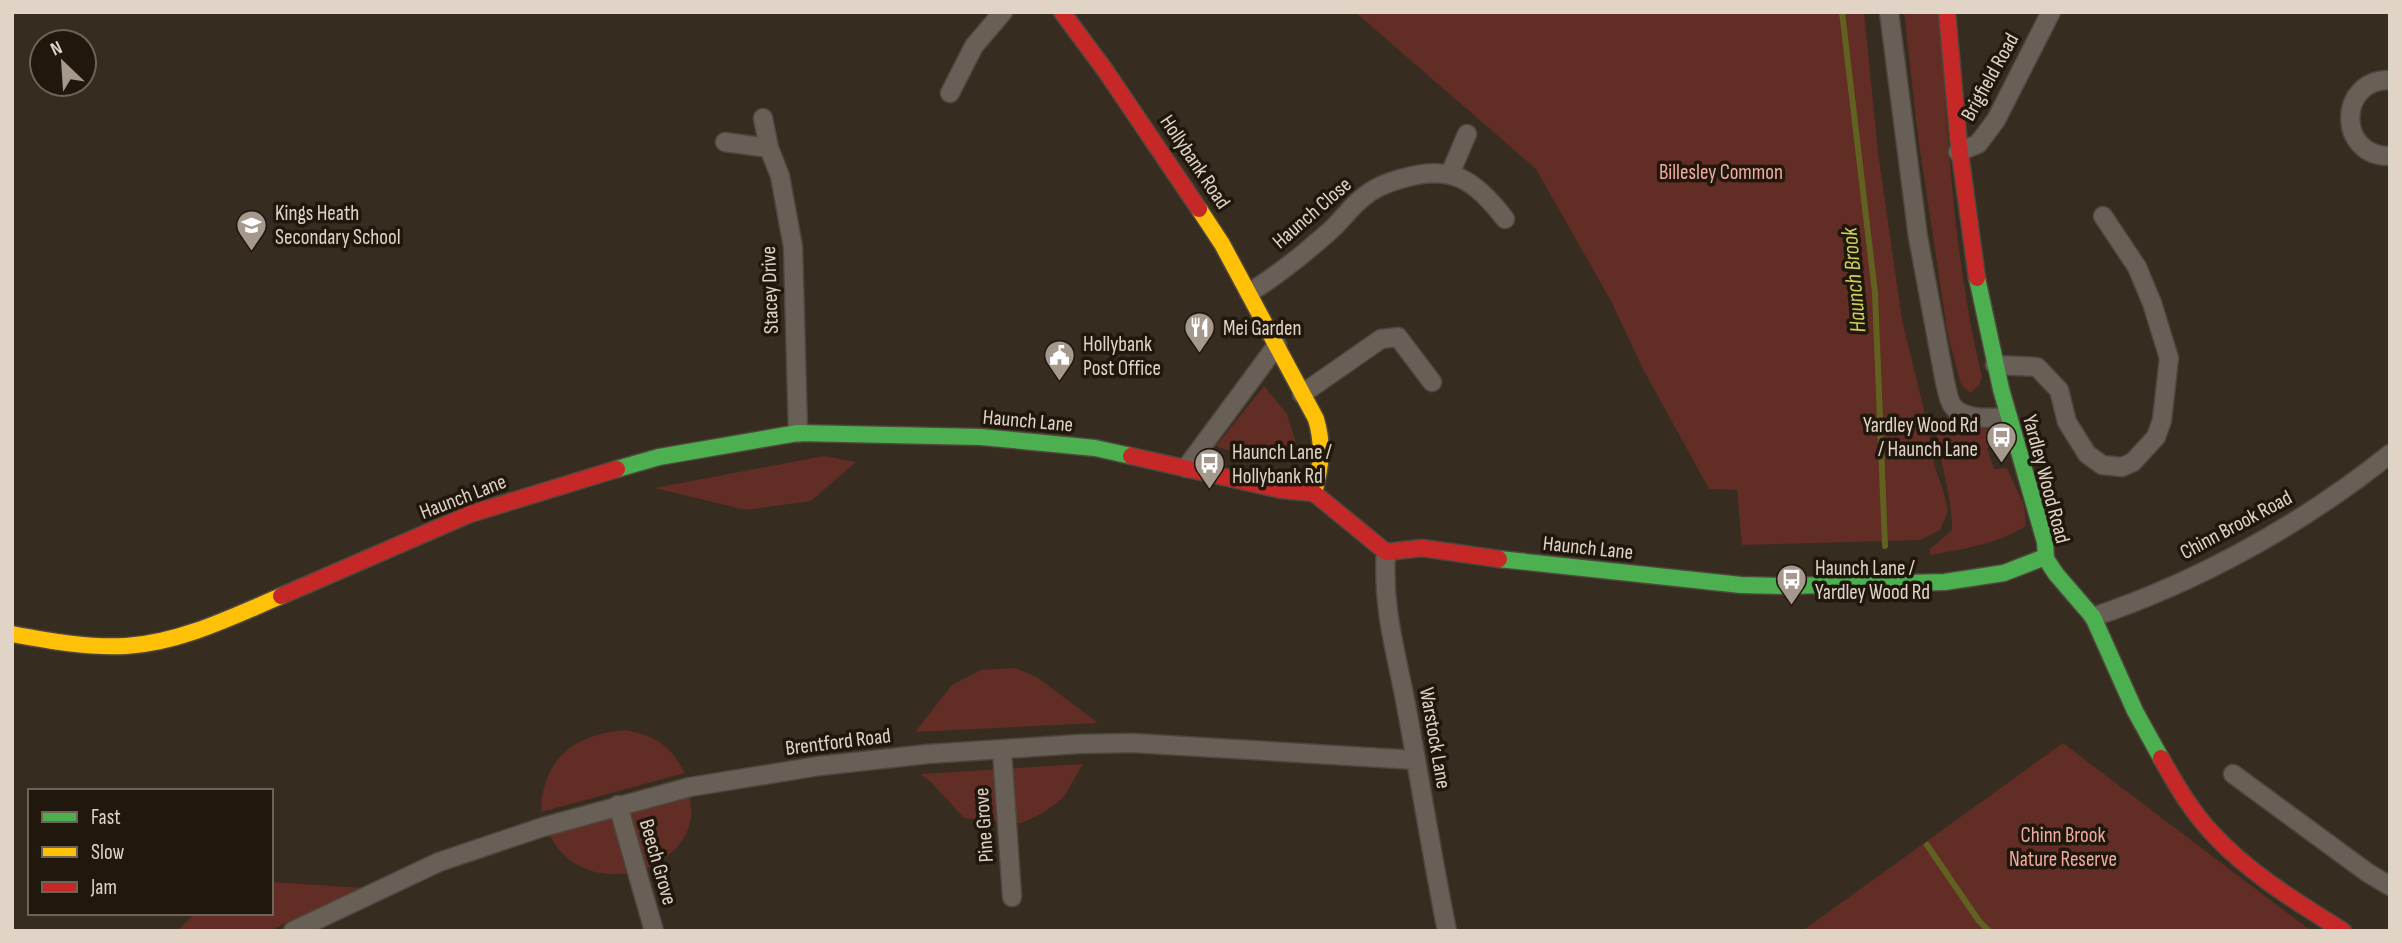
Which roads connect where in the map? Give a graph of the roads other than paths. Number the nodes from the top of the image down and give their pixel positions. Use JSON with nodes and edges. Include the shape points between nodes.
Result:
{"nodes":[{"id":1,"x":1003,"y":12,"type":"edge"},
{"id":2,"x":1062,"y":12,"type":"edge"},
{"id":3,"x":1889,"y":12,"type":"edge"},
{"id":4,"x":1947,"y":12,"type":"edge"},
{"id":5,"x":2051,"y":12,"type":"edge"},
{"id":6,"x":2390,"y":80,"type":"edge"},
{"id":7,"x":950,"y":93,"type":"dead end"},
{"id":8,"x":763,"y":118,"type":"dead end"},
{"id":9,"x":1467,"y":134,"type":"dead end"},
{"id":10,"x":725,"y":142,"type":"dead end"},
{"id":11,"x":769,"y":148,"type":"junction"},
{"id":12,"x":1958,"y":152,"type":"junction"},
{"id":13,"x":2390,"y":156,"type":"edge"},
{"id":14,"x":1450,"y":174,"type":"junction"},
{"id":15,"x":2103,"y":216,"type":"dead end"},
{"id":16,"x":1505,"y":219,"type":"dead end"},
{"id":17,"x":1249,"y":293,"type":"junction"},
{"id":18,"x":1277,"y":345,"type":"junction"},
{"id":19,"x":1994,"y":365,"type":"junction"},
{"id":20,"x":1432,"y":382,"type":"dead end"},
{"id":21,"x":1303,"y":394,"type":"junction"},
{"id":22,"x":2008,"y":417,"type":"junction"},
{"id":23,"x":798,"y":433,"type":"junction"},
{"id":24,"x":2390,"y":454,"type":"edge"},
{"id":25,"x":1186,"y":468,"type":"junction"},
{"id":26,"x":1314,"y":493,"type":"junction"},
{"id":27,"x":1386,"y":552,"type":"junction"},
{"id":28,"x":2045,"y":557,"type":"junction"},
{"id":29,"x":2093,"y":617,"type":"junction"},
{"id":30,"x":12,"y":634,"type":"edge"},
{"id":31,"x":1002,"y":750,"type":"junction"},
{"id":32,"x":1416,"y":760,"type":"junction"},
{"id":33,"x":2233,"y":774,"type":"dead end"},
{"id":34,"x":618,"y":805,"type":"junction"},
{"id":35,"x":2390,"y":886,"type":"edge"},
{"id":36,"x":1012,"y":897,"type":"dead end"},
{"id":37,"x":293,"y":931,"type":"edge"},
{"id":38,"x":654,"y":931,"type":"edge"},
{"id":39,"x":1447,"y":931,"type":"edge"},
{"id":40,"x":2343,"y":931,"type":"edge"}],
"edges":[{"from":1,"to":7,"type":"street","via":[[974,46]]},
{"from":2,"to":17,"type":"street","name":"Hollybank Road","via":[[1163,155]]},
{"from":3,"to":22,"type":"street","via":[[1918,237],[1944,382],[1951,404],[1961,413]]},
{"from":4,"to":12,"type":"street","name":"Yardley Wood Road"},
{"from":5,"to":12,"type":"street","name":"Brigfield Road","via":[[1996,120],[1978,144]]},
{"from":6,"to":13,"type":"street","via":[[2361,90],[2350,113],[2350,125],[2361,146]]},
{"from":8,"to":11,"type":"street","name":"Stacey Drive"},
{"from":9,"to":14,"type":"street"},
{"from":10,"to":11,"type":"street"},
{"from":11,"to":23,"type":"street","name":"Stacey Drive","via":[[780,176],[793,247]]},
{"from":12,"to":19,"type":"street","name":"Yardley Wood Road"},
{"from":14,"to":16,"type":"street","via":[[1487,195]]},
{"from":14,"to":17,"type":"street","name":"Haunch Close","via":[[1435,171],[1384,183],[1361,198],[1314,245]]},
{"from":15,"to":19,"type":"street","via":[[2137,267],[2169,358],[2156,437],[2133,462],[2122,467],[2102,465],[2087,454],[2067,422],[2059,390],[2037,367]]},
{"from":17,"to":18,"type":"street","name":"Hollybank Road"},
{"from":18,"to":21,"type":"street","name":"Hollybank Road"},
{"from":18,"to":25,"type":"street"},
{"from":19,"to":22,"type":"street","name":"Yardley Wood Road"},
{"from":20,"to":21,"type":"street","via":[[1398,337],[1389,337]]},
{"from":21,"to":26,"type":"street","name":"Hollybank Road","via":[[1324,442]]},
{"from":22,"to":28,"type":"street","name":"Yardley Wood Road","via":[[2045,542]]},
{"from":23,"to":25,"type":"street","name":"Haunch Lane","via":[[981,437],[1095,448]]},
{"from":23,"to":30,"type":"street","name":"Haunch Lane","via":[[659,457],[482,510],[240,614],[170,639],[125,646],[52,642]]},
{"from":24,"to":29,"type":"street","name":"Chinn Brook Road","via":[[2304,515],[2219,562]]},
{"from":25,"to":26,"type":"street","name":"Haunch Lane"},
{"from":26,"to":27,"type":"street"},
{"from":27,"to":28,"type":"street","name":"Haunch Lane","via":[[1422,548],[1544,565],[1785,586],[1945,582],[2004,573]]},
{"from":27,"to":32,"type":"street","name":"Warstock Lane","via":[[1386,607]]},
{"from":28,"to":29,"type":"street","name":"Yardley Wood Road"},
{"from":29,"to":40,"type":"street","name":"Yardley Wood Road","via":[[2151,740],[2206,825],[2262,878]]},
{"from":31,"to":32,"type":"street","name":"Brentford Road","via":[[1133,743]]},
{"from":31,"to":34,"type":"street","name":"Brentford Road","via":[[819,766],[690,787]]},
{"from":31,"to":36,"type":"street","name":"Pine Grove"},
{"from":32,"to":39,"type":"street","name":"Warstock Lane"},
{"from":33,"to":35,"type":"street"},
{"from":34,"to":37,"type":"street","name":"Brentford Road","via":[[439,862]]},
{"from":34,"to":38,"type":"street","name":"Beech Grove"}]}
